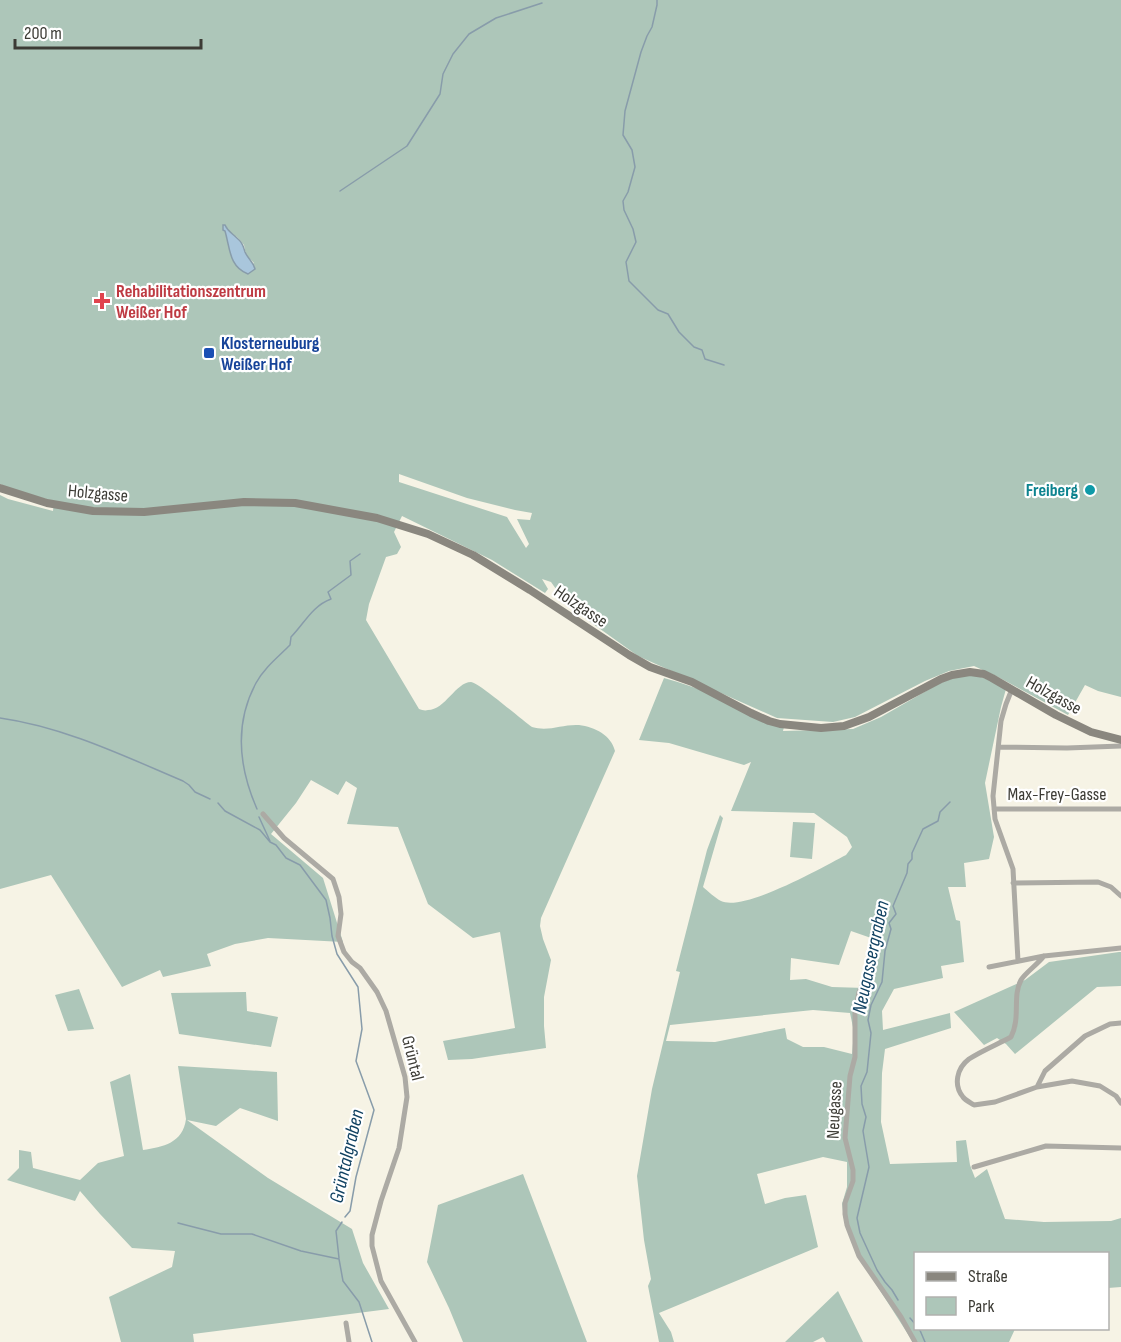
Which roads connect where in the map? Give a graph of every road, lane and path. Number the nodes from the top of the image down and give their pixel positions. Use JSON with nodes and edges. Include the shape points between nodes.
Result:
{"nodes":[{"id":1,"x":0,"y":488,"type":"edge"},
{"id":2,"x":1012,"y":689,"type":"junction"},
{"id":3,"x":1091,"y":732,"type":"junction"},
{"id":4,"x":1121,"y":740,"type":"edge"},
{"id":5,"x":1121,"y":746,"type":"edge"},
{"id":6,"x":999,"y":747,"type":"junction"},
{"id":7,"x":1090,"y":747,"type":"junction"},
{"id":8,"x":994,"y":809,"type":"junction"},
{"id":9,"x":1121,"y":809,"type":"edge"},
{"id":10,"x":262,"y":814,"type":"dead end"},
{"id":11,"x":1013,"y":883,"type":"junction"},
{"id":12,"x":1121,"y":896,"type":"edge"},
{"id":13,"x":1121,"y":948,"type":"edge"},
{"id":14,"x":1044,"y":956,"type":"junction"},
{"id":15,"x":1018,"y":961,"type":"junction"},
{"id":16,"x":989,"y":967,"type":"dead end"},
{"id":17,"x":870,"y":969,"type":"dead end"},
{"id":18,"x":1121,"y":1023,"type":"edge"},
{"id":19,"x":400,"y":1060,"type":"junction"},
{"id":20,"x":392,"y":1064,"type":"dead end"},
{"id":21,"x":1036,"y":1087,"type":"junction"},
{"id":22,"x":1121,"y":1103,"type":"edge"},
{"id":23,"x":1121,"y":1148,"type":"edge"},
{"id":24,"x":974,"y":1167,"type":"dead end"},
{"id":25,"x":346,"y":1323,"type":"dead end"},
{"id":26,"x":349,"y":1342,"type":"edge"},
{"id":27,"x":415,"y":1342,"type":"edge"},
{"id":28,"x":915,"y":1342,"type":"edge"}],
"edges":[{"from":1,"to":2,"type":"street","name":"Holzgasse","via":[[47,503],[93,511],[144,512],[244,502],[295,503],[377,518],[428,534],[473,555],[650,668],[692,682],[780,724],[844,726],[961,672],[984,674]]},
{"from":2,"to":3,"type":"street","name":"Holzgasse"},
{"from":2,"to":6,"type":"street","via":[[1003,713]]},
{"from":3,"to":4,"type":"street","name":"Holzgasse"},
{"from":3,"to":7,"type":"street"},
{"from":5,"to":7,"type":"street"},
{"from":6,"to":7,"type":"street"},
{"from":6,"to":8,"type":"street"},
{"from":8,"to":9,"type":"street","name":"Max-Frey-Gasse"},
{"from":8,"to":11,"type":"street","via":[[1013,869]]},
{"from":10,"to":19,"type":"street","name":"Grüntal","via":[[333,879],[341,914],[338,936],[344,952],[377,992]]},
{"from":11,"to":12,"type":"street","via":[[1098,882]]},
{"from":11,"to":15,"type":"street"},
{"from":13,"to":14,"type":"street"},
{"from":14,"to":15,"type":"street"},
{"from":14,"to":21,"type":"street","via":[[1021,979],[1011,1036],[968,1060],[956,1080],[963,1098],[974,1105]]},
{"from":15,"to":16,"type":"street"},
{"from":17,"to":28,"type":"street","name":"Neugasse","via":[[855,1012],[855,1057],[845,1138],[853,1181],[845,1214],[859,1256]]},
{"from":18,"to":21,"type":"street","via":[[1085,1036],[1045,1071]]},
{"from":19,"to":20,"type":"street"},
{"from":19,"to":27,"type":"street","name":"Grüntal","via":[[407,1097],[399,1148],[381,1200],[372,1246],[381,1281]]},
{"from":21,"to":22,"type":"street","via":[[1072,1081],[1100,1086]]},
{"from":23,"to":24,"type":"street","via":[[1046,1146]]},
{"from":25,"to":26,"type":"street"}]}
